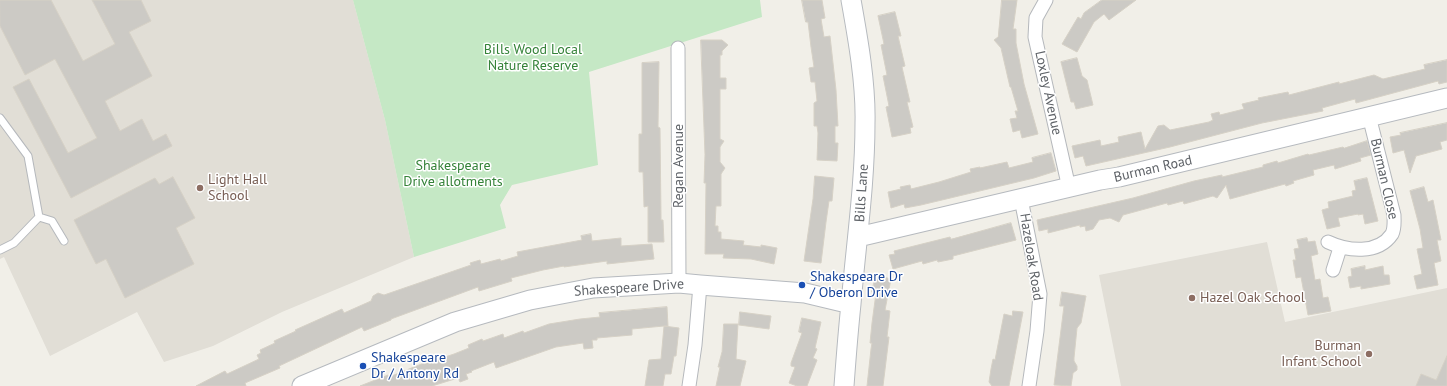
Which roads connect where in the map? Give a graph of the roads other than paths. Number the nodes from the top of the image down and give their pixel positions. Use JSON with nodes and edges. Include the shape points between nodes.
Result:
{"nodes":[{"id":1,"x":852,"y":0,"type":"edge"},
{"id":2,"x":1046,"y":0,"type":"edge"},
{"id":3,"x":678,"y":48,"type":"dead end"},
{"id":4,"x":1447,"y":98,"type":"edge"},
{"id":5,"x":1369,"y":116,"type":"junction"},
{"id":6,"x":0,"y":118,"type":"edge"},
{"id":7,"x":1069,"y":188,"type":"junction"},
{"id":8,"x":1021,"y":199,"type":"junction"},
{"id":9,"x":39,"y":217,"type":"junction"},
{"id":10,"x":858,"y":237,"type":"junction"},
{"id":11,"x":64,"y":241,"type":"dead end"},
{"id":12,"x":0,"y":250,"type":"edge"},
{"id":13,"x":1333,"y":270,"type":"dead end"},
{"id":14,"x":679,"y":283,"type":"junction"},
{"id":15,"x":700,"y":285,"type":"junction"},
{"id":16,"x":851,"y":304,"type":"junction"},
{"id":17,"x":302,"y":386,"type":"edge"},
{"id":18,"x":689,"y":386,"type":"edge"},
{"id":19,"x":844,"y":386,"type":"edge"},
{"id":20,"x":1029,"y":386,"type":"edge"}],
"edges":[{"from":1,"to":10,"type":"street","name":"Bills Lane","via":[[865,97],[864,170]]},
{"from":2,"to":7,"type":"street","name":"Loxley Avenue","via":[[1036,18],[1035,37]]},
{"from":3,"to":14,"type":"street","name":"Regan Avenue"},
{"from":4,"to":5,"type":"street","name":"Burman Road"},
{"from":5,"to":7,"type":"street","name":"Burman Road"},
{"from":5,"to":13,"type":"street","name":"Burman Close","via":[[1394,215],[1394,226],[1392,234],[1381,244],[1369,248],[1357,250],[1334,245]]},
{"from":6,"to":9,"type":"lane","via":[[28,156]]},
{"from":7,"to":8,"type":"street","name":"Burman Road"},
{"from":8,"to":10,"type":"street","name":"Burman Road"},
{"from":8,"to":20,"type":"street","name":"Hazeloak Road","via":[[1040,294]]},
{"from":9,"to":11,"type":"lane","via":[[52,221]]},
{"from":9,"to":12,"type":"lane","via":[[14,244]]},
{"from":10,"to":16,"type":"street","name":"Bills Lane"},
{"from":14,"to":15,"type":"street","name":"Shakespeare Drive"},
{"from":14,"to":17,"type":"street","name":"Shakespeare Drive","via":[[593,288],[530,300],[448,324]]},
{"from":15,"to":16,"type":"street","name":"Shakespeare Drive","via":[[805,293]]},
{"from":15,"to":18,"type":"street"},
{"from":16,"to":19,"type":"street","name":"Bills Lane"}]}
